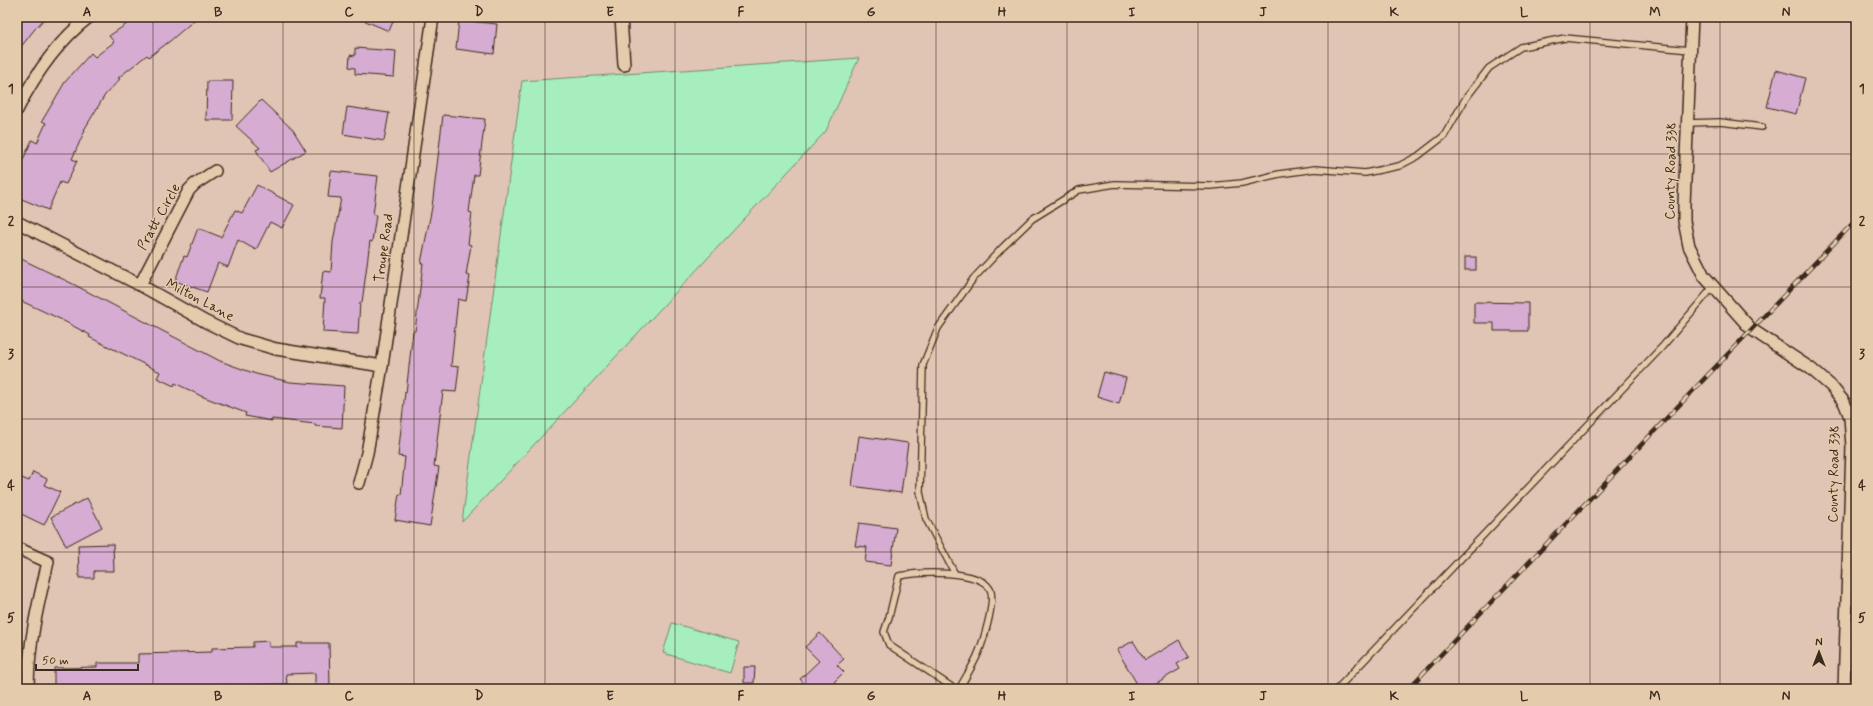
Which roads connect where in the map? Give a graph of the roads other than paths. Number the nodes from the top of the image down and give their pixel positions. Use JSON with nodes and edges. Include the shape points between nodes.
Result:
{"nodes":[{"id":1,"x":89,"y":17,"type":"edge"},
{"id":2,"x":433,"y":17,"type":"edge"},
{"id":3,"x":621,"y":17,"type":"edge"},
{"id":4,"x":1692,"y":17,"type":"edge"},
{"id":5,"x":1690,"y":50,"type":"junction"},
{"id":6,"x":624,"y":65,"type":"dead end"},
{"id":7,"x":17,"y":110,"type":"edge"},
{"id":8,"x":1687,"y":123,"type":"junction"},
{"id":9,"x":1762,"y":127,"type":"dead end"},
{"id":10,"x":215,"y":171,"type":"dead end"},
{"id":11,"x":17,"y":222,"type":"edge"},
{"id":12,"x":140,"y":285,"type":"junction"},
{"id":13,"x":1713,"y":287,"type":"junction"},
{"id":14,"x":382,"y":366,"type":"junction"},
{"id":15,"x":359,"y":483,"type":"dead end"},
{"id":16,"x":17,"y":548,"type":"edge"},
{"id":17,"x":955,"y":574,"type":"junction"},
{"id":18,"x":28,"y":689,"type":"edge"},
{"id":19,"x":955,"y":689,"type":"edge"},
{"id":20,"x":959,"y":689,"type":"edge"},
{"id":21,"x":1337,"y":689,"type":"edge"},
{"id":22,"x":1844,"y":689,"type":"edge"}],
"edges":[{"from":1,"to":7,"type":"street","via":[[62,41],[44,64]]},
{"from":2,"to":14,"type":"street","name":"Troupe Road"},
{"from":3,"to":6,"type":"street"},
{"from":4,"to":5,"type":"street","name":"County Road 338"},
{"from":5,"to":8,"type":"street","name":"County Road 338"},
{"from":5,"to":17,"type":"lane","via":[[1565,38],[1521,47],[1489,68],[1466,98],[1444,136],[1418,156],[1399,166],[1365,173],[1315,169],[1242,183],[1210,186],[1115,184],[1079,190],[1032,219],[973,279],[938,328],[923,366],[920,492],[926,519]]},
{"from":8,"to":9,"type":"lane","via":[[1720,122]]},
{"from":8,"to":13,"type":"street","name":"County Road 338","via":[[1684,204],[1686,233],[1694,258]]},
{"from":10,"to":12,"type":"street","name":"Pratt Circle","via":[[189,190]]},
{"from":11,"to":12,"type":"street","name":"Milton Lane"},
{"from":12,"to":14,"type":"street","name":"Milton Lane","via":[[206,322],[258,345]]},
{"from":13,"to":21,"type":"lane","via":[[1662,347]]},
{"from":13,"to":22,"type":"street","name":"County Road 338","via":[[1751,329],[1810,368],[1831,386],[1844,402],[1850,417],[1852,447]]},
{"from":14,"to":15,"type":"street","name":"Troupe Road","via":[[367,453]]},
{"from":16,"to":18,"type":"street","via":[[48,562],[36,611],[28,664]]},
{"from":17,"to":19,"type":"lane","via":[[916,573],[899,576],[884,632],[889,645]]},
{"from":17,"to":20,"type":"lane","via":[[983,582],[990,590],[991,610],[978,654]]}]}
